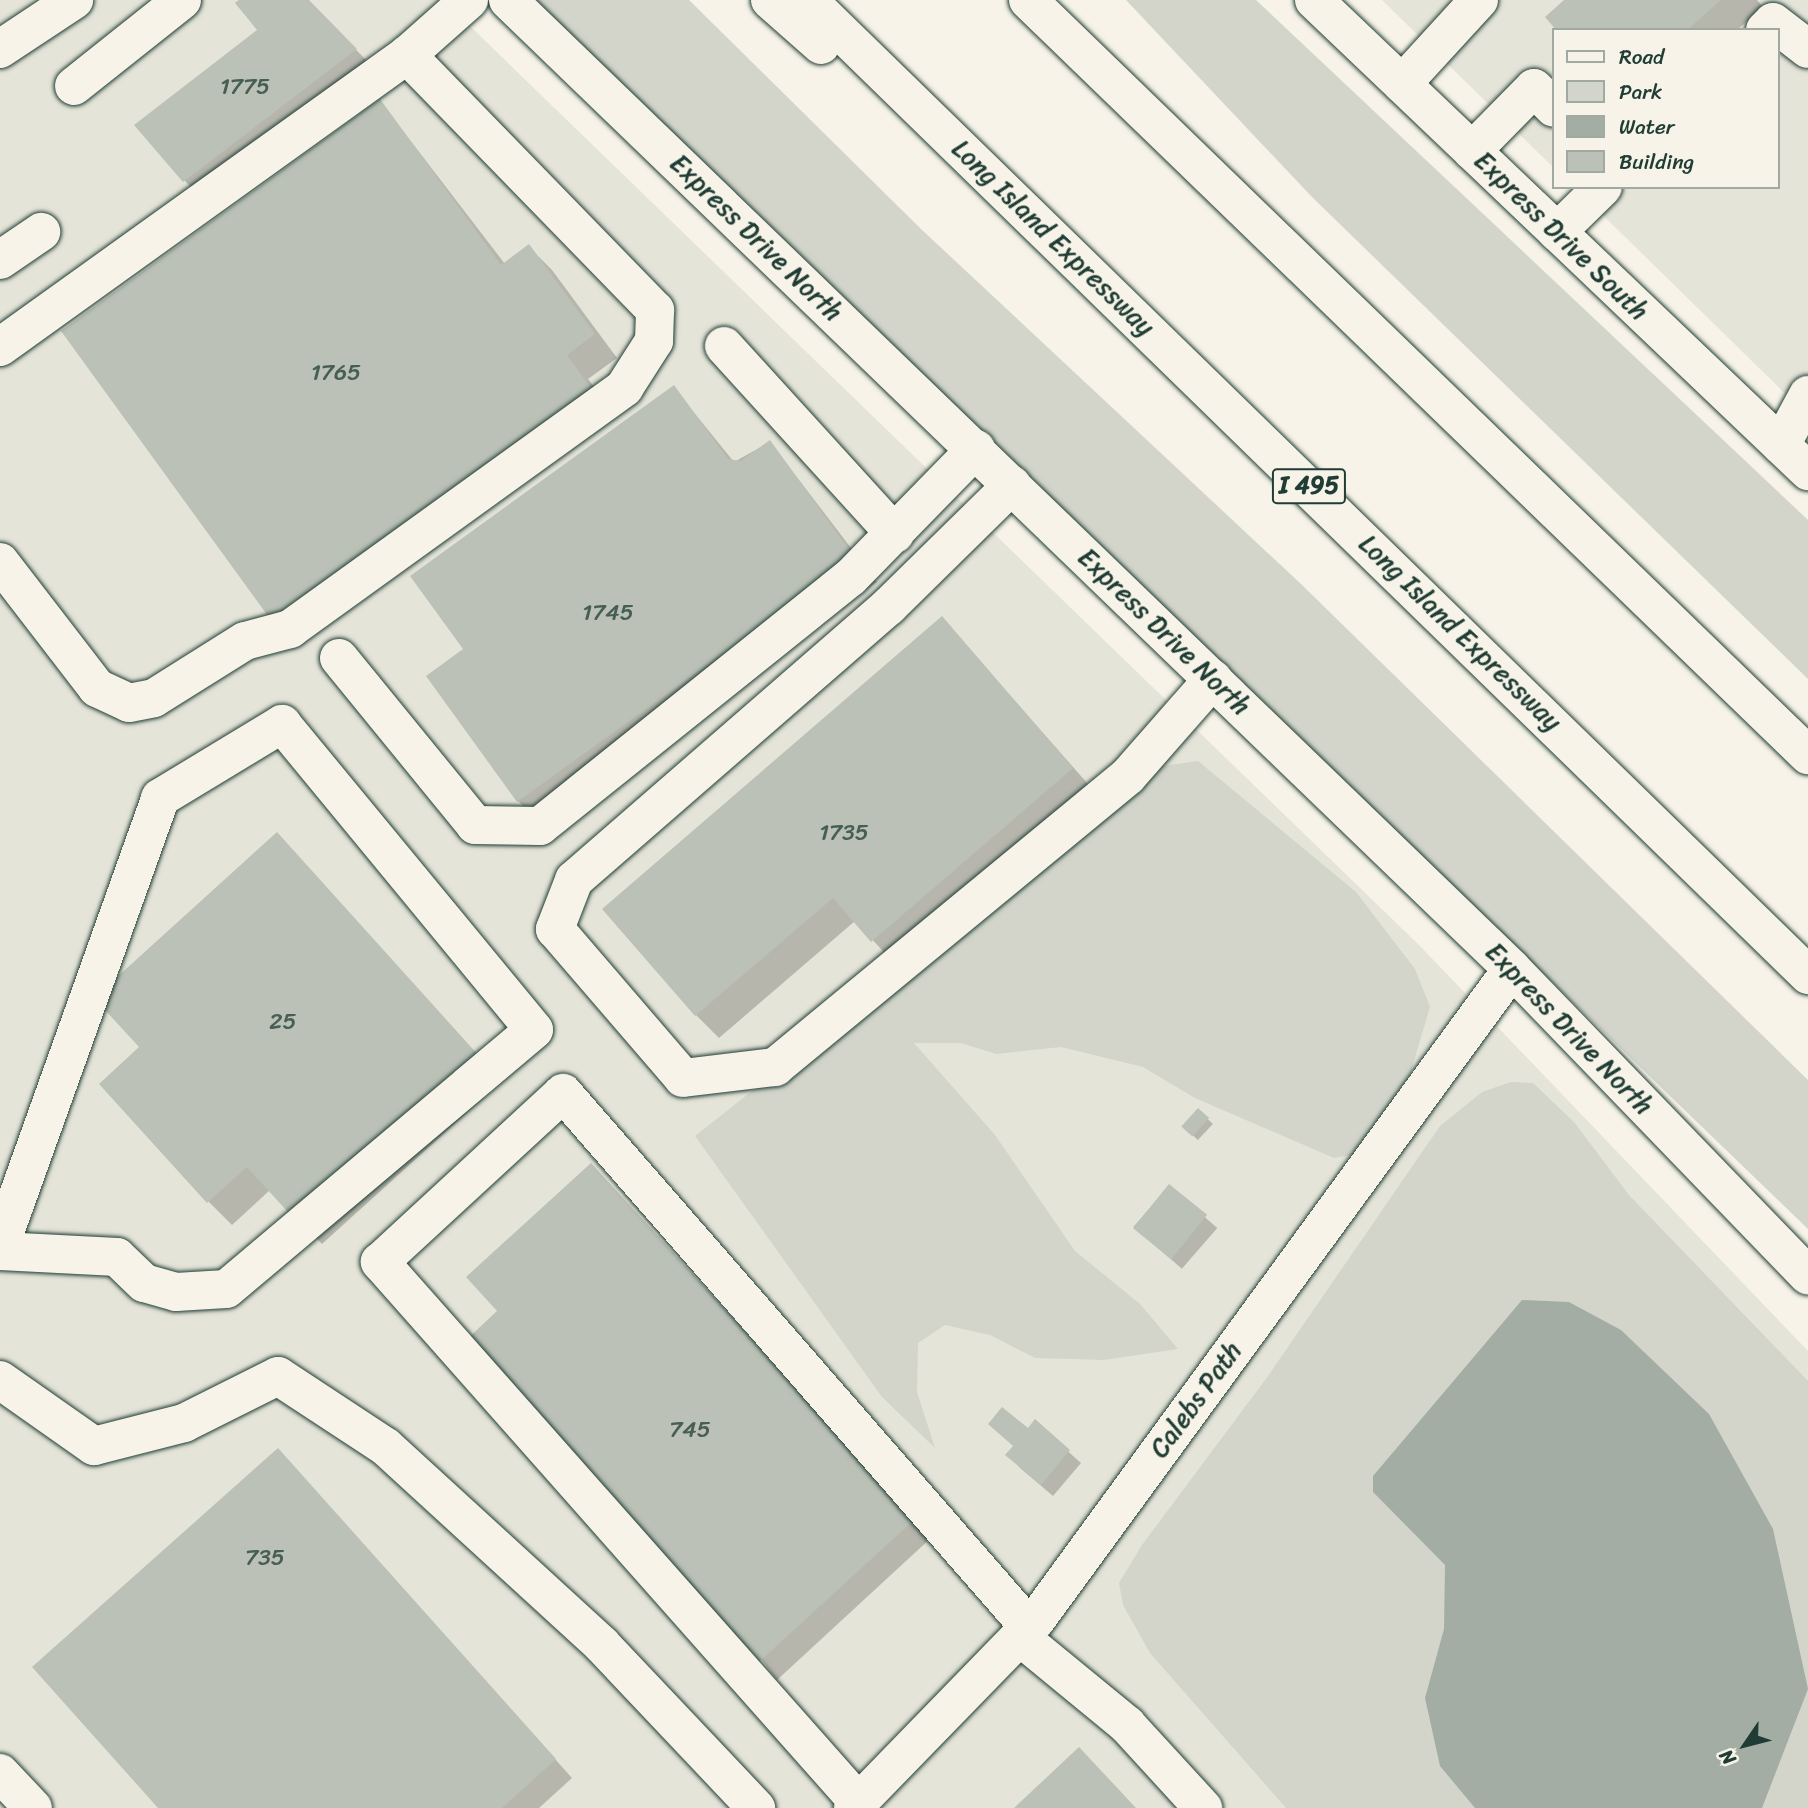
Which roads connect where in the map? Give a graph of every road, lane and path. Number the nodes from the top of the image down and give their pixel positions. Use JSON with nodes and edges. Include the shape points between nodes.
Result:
{"nodes":[{"id":1,"x":74,"y":0,"type":"edge"},
{"id":2,"x":182,"y":0,"type":"edge"},
{"id":3,"x":469,"y":0,"type":"edge"},
{"id":4,"x":508,"y":0,"type":"edge"},
{"id":5,"x":770,"y":0,"type":"edge"},
{"id":6,"x":808,"y":0,"type":"edge"},
{"id":7,"x":1028,"y":0,"type":"edge"},
{"id":8,"x":1055,"y":0,"type":"edge"},
{"id":9,"x":1314,"y":0,"type":"edge"},
{"id":10,"x":1479,"y":0,"type":"edge"},
{"id":11,"x":1767,"y":28,"type":"edge"},
{"id":12,"x":0,"y":49,"type":"edge"},
{"id":13,"x":1808,"y":49,"type":"edge"},
{"id":14,"x":407,"y":55,"type":"junction"},
{"id":15,"x":1103,"y":73,"type":"junction"},
{"id":16,"x":1402,"y":84,"type":"junction"},
{"id":17,"x":74,"y":86,"type":"dead end"},
{"id":18,"x":1552,"y":106,"type":"edge"},
{"id":19,"x":1472,"y":152,"type":"junction"},
{"id":20,"x":1601,"y":189,"type":"edge"},
{"id":21,"x":41,"y":232,"type":"dead end"},
{"id":22,"x":1557,"y":232,"type":"junction"},
{"id":23,"x":0,"y":260,"type":"edge"},
{"id":24,"x":1155,"y":337,"type":"junction"},
{"id":25,"x":724,"y":346,"type":"dead end"},
{"id":26,"x":0,"y":347,"type":"edge"},
{"id":27,"x":1808,"y":395,"type":"edge"},
{"id":28,"x":1780,"y":444,"type":"junction"},
{"id":29,"x":976,"y":449,"type":"junction"},
{"id":30,"x":1808,"y":471,"type":"edge"},
{"id":31,"x":1012,"y":485,"type":"junction"},
{"id":32,"x":895,"y":534,"type":"junction"},
{"id":33,"x":0,"y":562,"type":"edge"},
{"id":34,"x":339,"y":658,"type":"dead end"},
{"id":35,"x":1213,"y":679,"type":"junction"},
{"id":36,"x":1808,"y":755,"type":"edge"},
{"id":37,"x":1512,"y":969,"type":"junction"},
{"id":38,"x":1808,"y":975,"type":"edge"},
{"id":39,"x":0,"y":1248,"type":"edge"},
{"id":40,"x":1808,"y":1276,"type":"edge"},
{"id":41,"x":0,"y":1380,"type":"edge"},
{"id":42,"x":1025,"y":1632,"type":"junction"},
{"id":43,"x":0,"y":1773,"type":"edge"},
{"id":44,"x":856,"y":1805,"type":"edge"},
{"id":45,"x":33,"y":1808,"type":"edge"},
{"id":46,"x":756,"y":1808,"type":"edge"},
{"id":47,"x":1203,"y":1808,"type":"edge"}],
"edges":[{"from":1,"to":12,"type":"main road"},
{"from":2,"to":17,"type":"main road"},
{"from":3,"to":14,"type":"main road"},
{"from":4,"to":29,"type":"main road","name":"Express Drive North"},
{"from":5,"to":24,"type":"main road"},
{"from":6,"to":24,"type":"main road","name":"Long Island Expressway","number":"I 495"},
{"from":7,"to":15,"type":"main road"},
{"from":8,"to":15,"type":"main road"},
{"from":9,"to":16,"type":"main road","name":"Express Drive South"},
{"from":10,"to":16,"type":"main road"},
{"from":11,"to":13,"type":"main road","via":[[1773,22]]},
{"from":14,"to":26,"type":"main road"},
{"from":14,"to":33,"type":"main road","via":[[654,310],[654,341],[624,388],[290,629],[245,641],[153,698],[129,704],[97,688]]},
{"from":15,"to":36,"type":"main road"},
{"from":16,"to":19,"type":"main road","name":"Express Drive South"},
{"from":18,"to":19,"type":"main road","via":[[1534,89]]},
{"from":19,"to":22,"type":"main road","name":"Express Drive South"},
{"from":20,"to":22,"type":"main road"},
{"from":21,"to":23,"type":"main road"},
{"from":22,"to":28,"type":"main road","name":"Express Drive South"},
{"from":24,"to":38,"type":"main road","name":"Long Island Expressway","number":"I 495"},
{"from":25,"to":32,"type":"main road"},
{"from":27,"to":28,"type":"main road"},
{"from":28,"to":30,"type":"main road","name":"Express Drive South"},
{"from":29,"to":31,"type":"main road","name":"Express Drive North"},
{"from":29,"to":32,"type":"main road"},
{"from":31,"to":35,"type":"main road","name":"Express Drive North"},
{"from":31,"to":35,"type":"main road","via":[[890,606],[573,880],[555,929],[683,1078],[775,1067],[1128,776]]},
{"from":32,"to":34,"type":"main road","via":[[843,584],[540,825],[475,825]]},
{"from":35,"to":37,"type":"main road","name":"Express Drive North"},
{"from":37,"to":40,"type":"main road","name":"Express Drive North"},
{"from":37,"to":42,"type":"main road","name":"Calebs Path"},
{"from":39,"to":39,"type":"main road","via":[[160,798],[282,724],[534,1030],[226,1289],[176,1293],[144,1283],[117,1257]]},
{"from":41,"to":46,"type":"main road","via":[[94,1446],[184,1423],[278,1376],[386,1447],[601,1644]]},
{"from":42,"to":44,"type":"main road","name":"Calebs Path"},
{"from":42,"to":44,"type":"main road","via":[[563,1093],[380,1262]]},
{"from":42,"to":47,"type":"main road","via":[[1127,1725]]},
{"from":43,"to":45,"type":"main road"}]}
